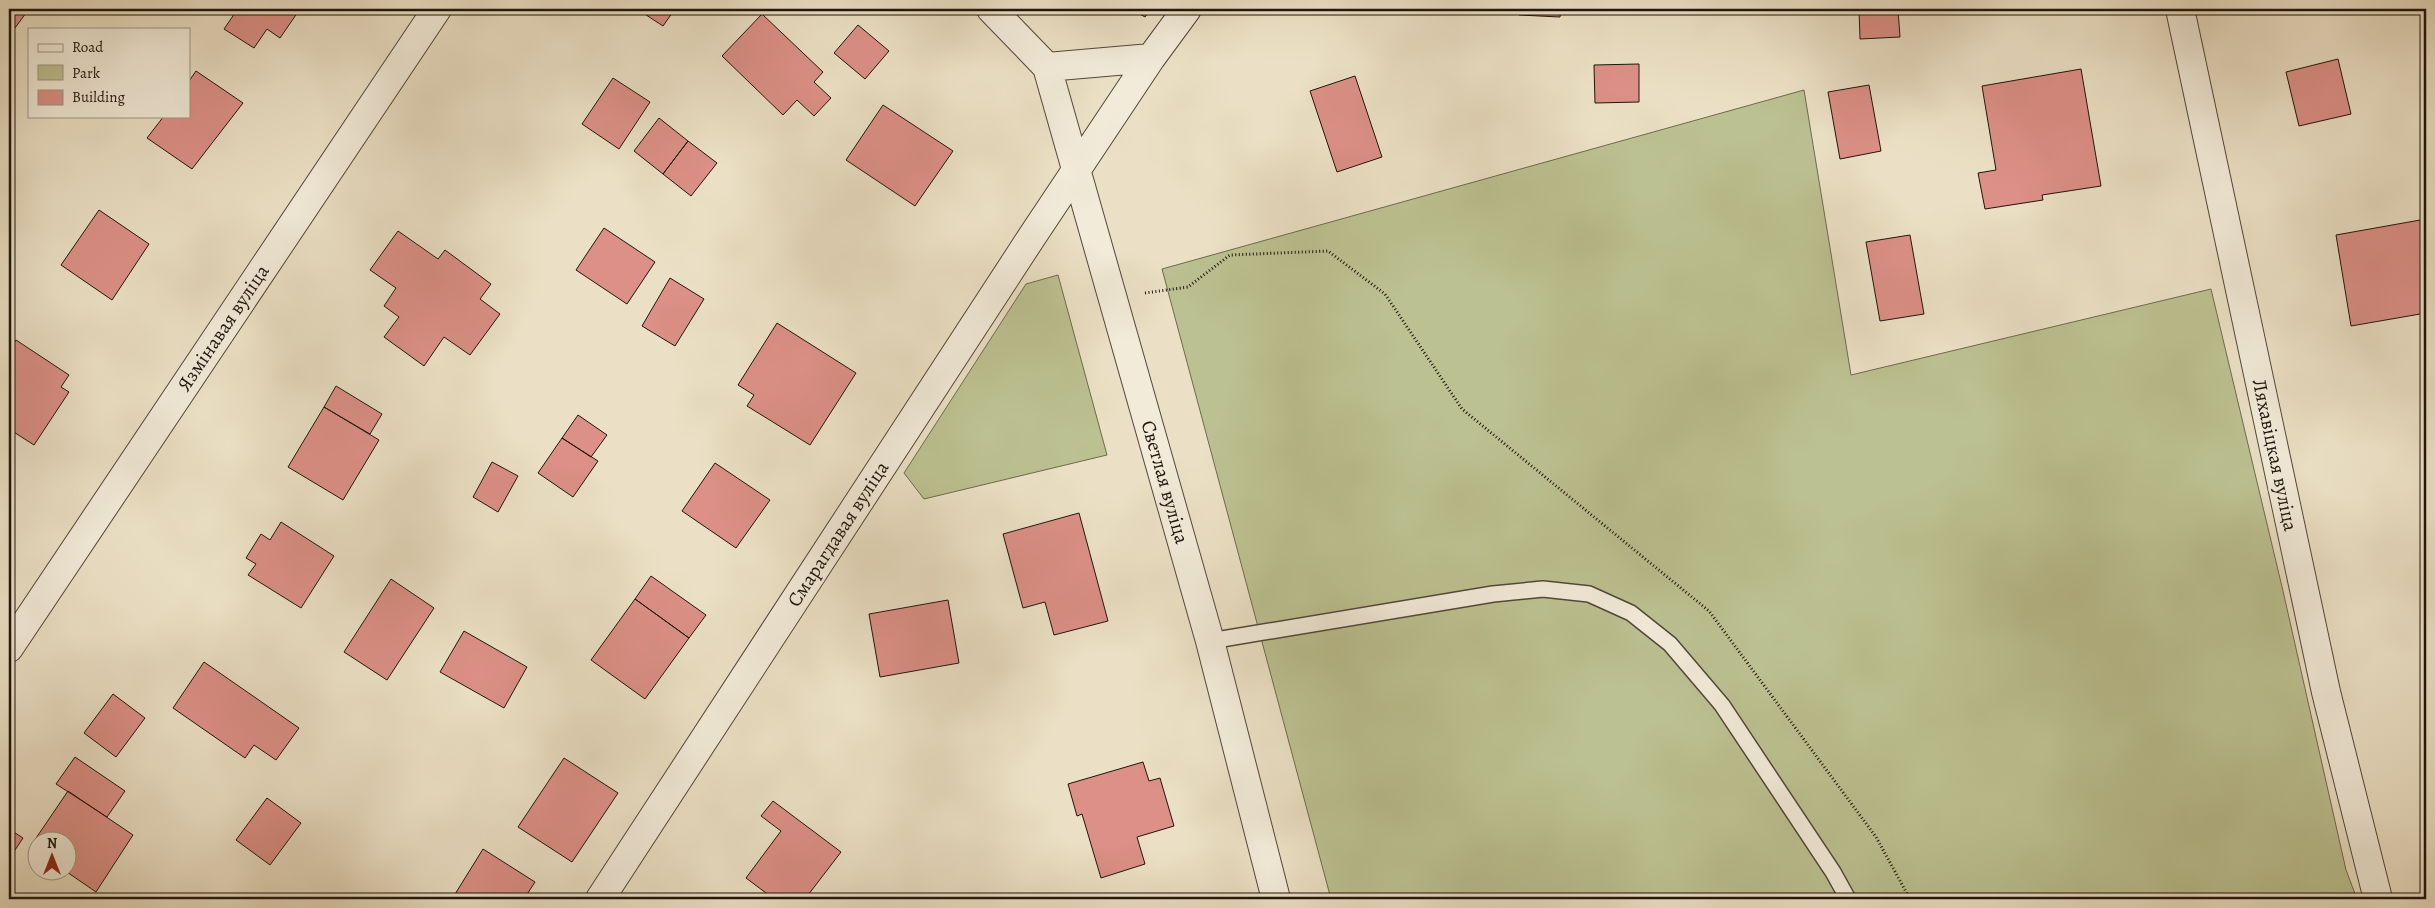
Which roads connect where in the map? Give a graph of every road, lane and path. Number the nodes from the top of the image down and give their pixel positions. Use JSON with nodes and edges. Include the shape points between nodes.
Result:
{"nodes":[{"id":1,"x":438,"y":9,"type":"edge"},
{"id":2,"x":991,"y":9,"type":"edge"},
{"id":3,"x":1187,"y":9,"type":"edge"},
{"id":4,"x":2180,"y":9,"type":"edge"},
{"id":5,"x":1151,"y":58,"type":"junction"},
{"id":6,"x":1047,"y":67,"type":"junction"},
{"id":7,"x":1076,"y":170,"type":"junction"},
{"id":8,"x":1112,"y":297,"type":"junction"},
{"id":9,"x":1210,"y":641,"type":"junction"},
{"id":10,"x":9,"y":648,"type":"edge"},
{"id":11,"x":600,"y":899,"type":"edge"},
{"id":12,"x":1276,"y":899,"type":"edge"},
{"id":13,"x":1848,"y":899,"type":"edge"},
{"id":14,"x":1910,"y":899,"type":"edge"},
{"id":15,"x":2378,"y":899,"type":"edge"}],
"edges":[{"from":1,"to":10,"type":"street","name":"Язмінавая вуліца"},
{"from":2,"to":6,"type":"street","name":"Светлая вуліца"},
{"from":3,"to":5,"type":"street","name":"Смарагдавая вуліца"},
{"from":4,"to":15,"type":"street","name":"Ляхавіцкая вуліца","via":[[2326,692]]},
{"from":5,"to":6,"type":"street"},
{"from":5,"to":7,"type":"street","name":"Смарагдавая вуліца"},
{"from":6,"to":7,"type":"street","name":"Светлая вуліца"},
{"from":7,"to":8,"type":"street","name":"Светлая вуліца"},
{"from":7,"to":11,"type":"street","name":"Смарагдавая вуліца"},
{"from":8,"to":9,"type":"street","name":"Светлая вуліца"},
{"from":8,"to":14,"type":"path","via":[[1188,287],[1230,255],[1328,251],[1385,294],[1462,409],[1709,611],[1876,837]]},
{"from":9,"to":12,"type":"street","name":"Светлая вуліца"},
{"from":9,"to":13,"type":"lane","via":[[1493,594],[1543,590],[1589,594],[1631,613],[1670,644],[1722,705]]}]}
